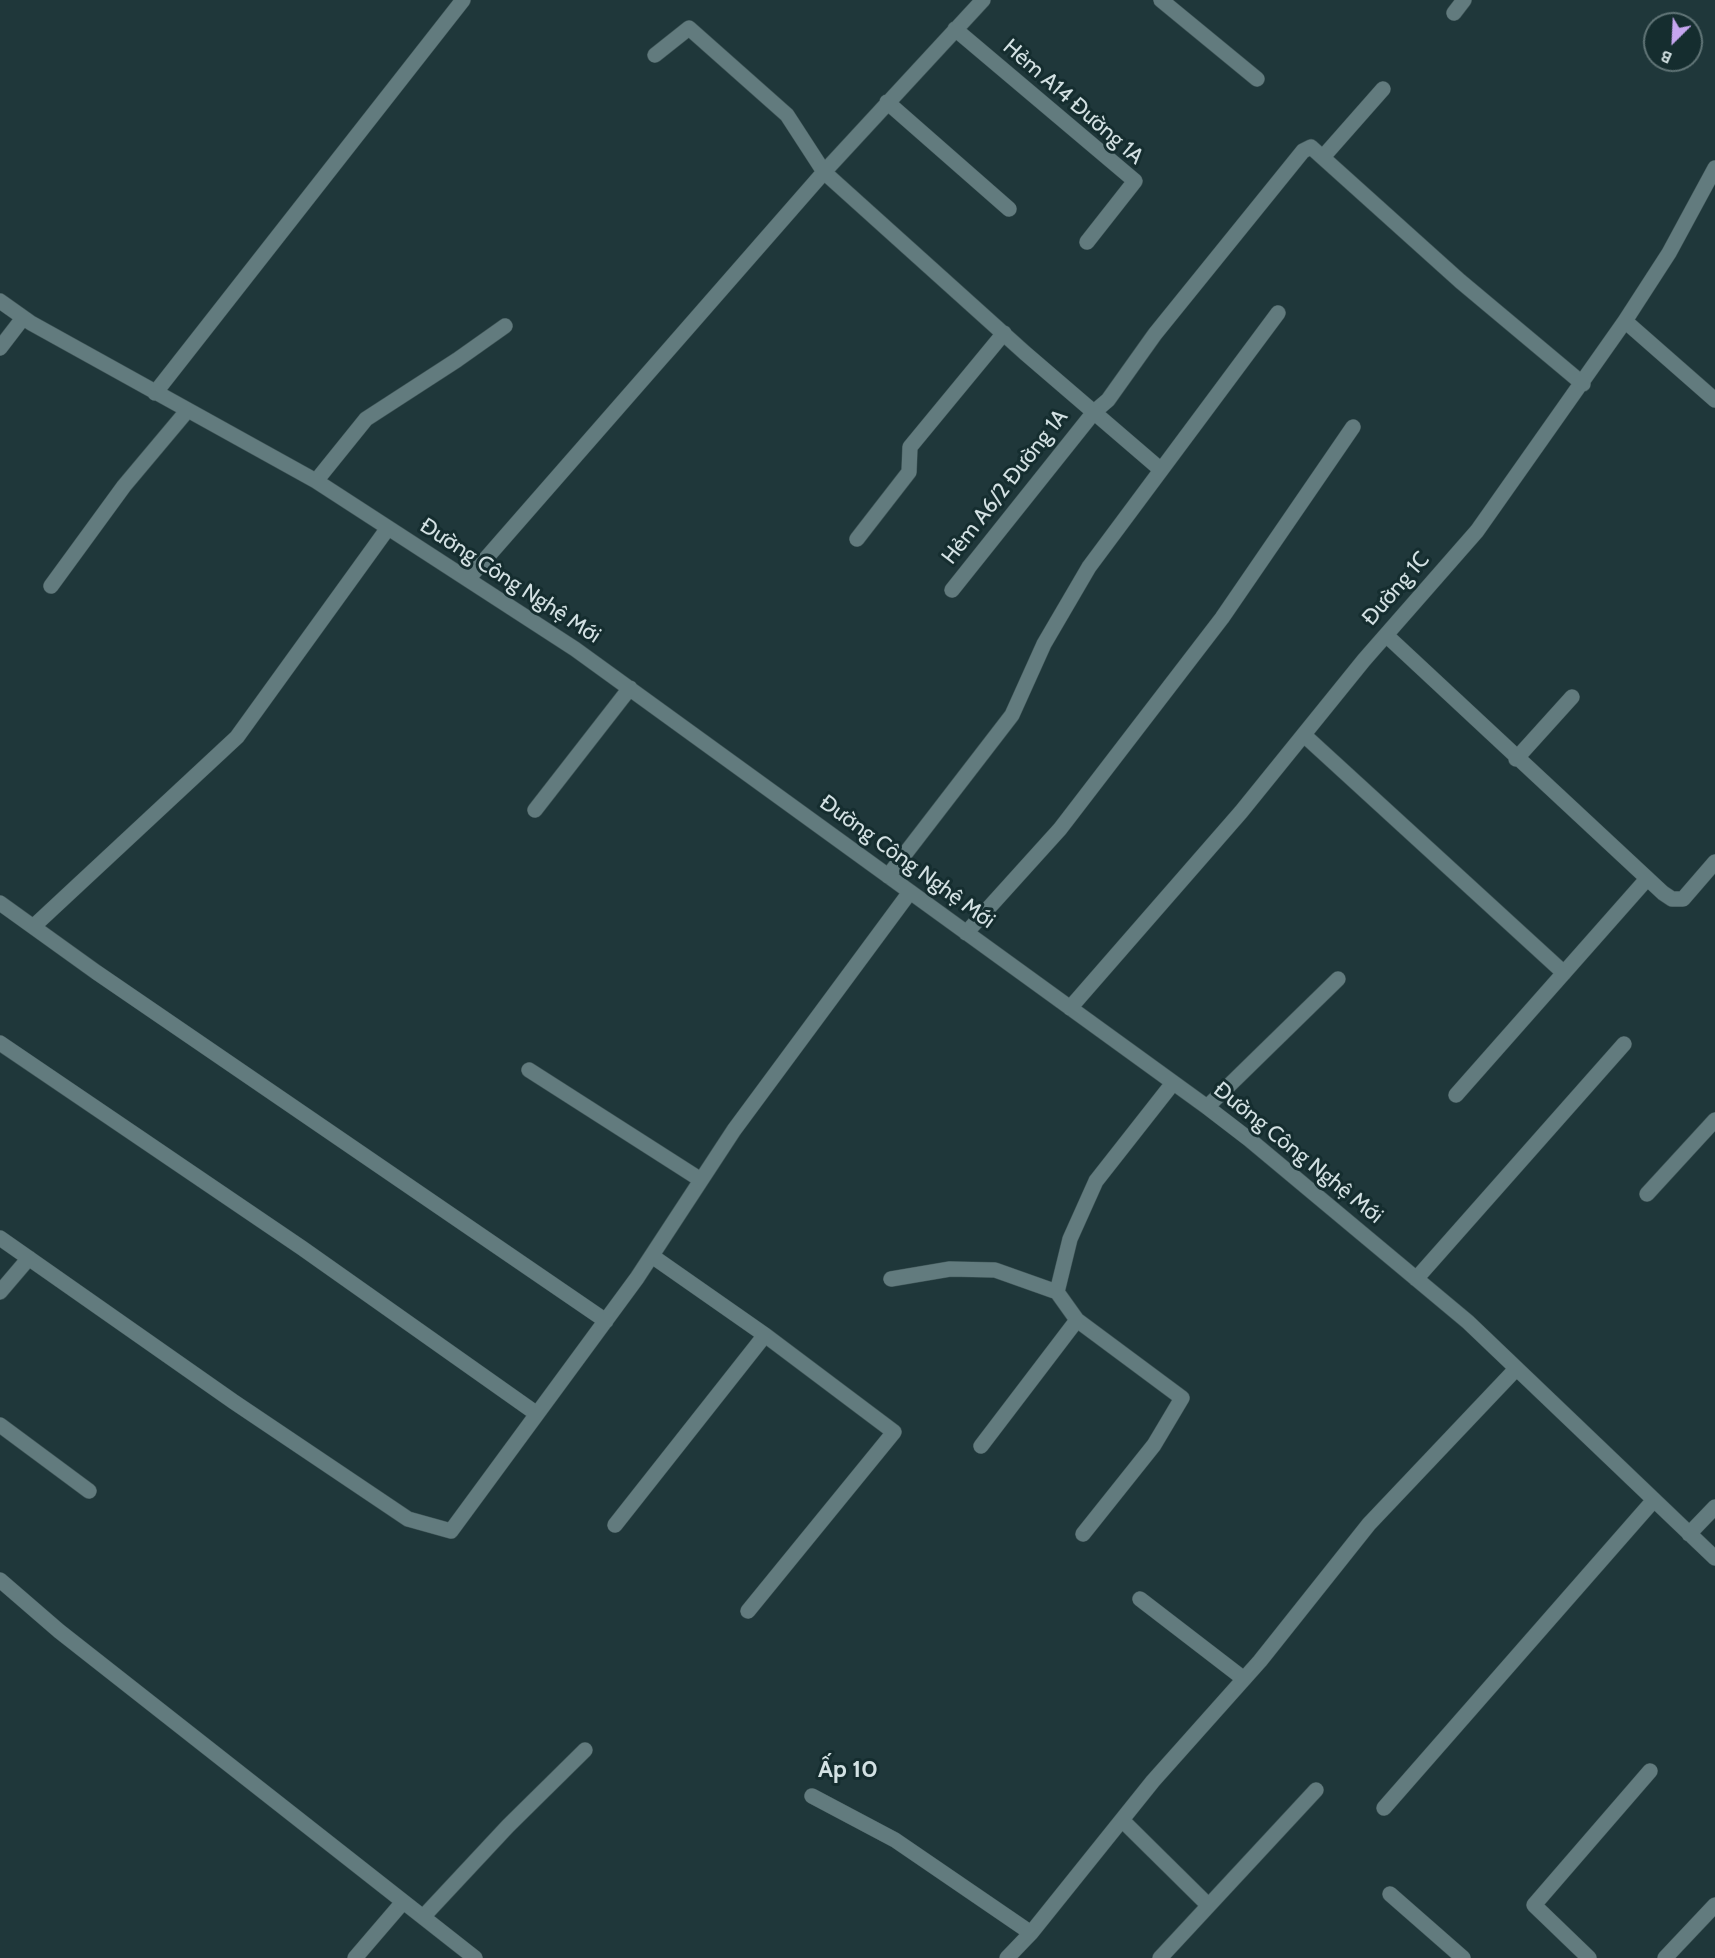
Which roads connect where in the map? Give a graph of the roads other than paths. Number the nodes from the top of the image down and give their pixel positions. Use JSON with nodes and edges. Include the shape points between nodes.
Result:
{"nodes":[{"id":1,"x":463,"y":0,"type":"edge"},
{"id":2,"x":983,"y":0,"type":"edge"},
{"id":3,"x":1161,"y":0,"type":"edge"},
{"id":4,"x":1464,"y":0,"type":"edge"},
{"id":5,"x":1454,"y":13,"type":"dead end"},
{"id":6,"x":955,"y":30,"type":"junction"},
{"id":7,"x":655,"y":55,"type":"dead end"},
{"id":8,"x":1257,"y":78,"type":"dead end"},
{"id":9,"x":1383,"y":89,"type":"dead end"},
{"id":10,"x":887,"y":102,"type":"junction"},
{"id":11,"x":1323,"y":157,"type":"junction"},
{"id":12,"x":1715,"y":168,"type":"edge"},
{"id":13,"x":824,"y":172,"type":"junction"},
{"id":14,"x":1009,"y":209,"type":"dead end"},
{"id":15,"x":1088,"y":242,"type":"dead end"},
{"id":16,"x":0,"y":301,"type":"edge"},
{"id":17,"x":1278,"y":313,"type":"dead end"},
{"id":18,"x":23,"y":318,"type":"junction"},
{"id":19,"x":1625,"y":321,"type":"junction"},
{"id":20,"x":505,"y":326,"type":"dead end"},
{"id":21,"x":1004,"y":333,"type":"junction"},
{"id":22,"x":0,"y":348,"type":"edge"},
{"id":23,"x":1583,"y":384,"type":"junction"},
{"id":24,"x":155,"y":393,"type":"junction"},
{"id":25,"x":1715,"y":400,"type":"edge"},
{"id":26,"x":187,"y":411,"type":"junction"},
{"id":27,"x":1094,"y":412,"type":"junction"},
{"id":28,"x":1353,"y":427,"type":"dead end"},
{"id":29,"x":1160,"y":469,"type":"junction"},
{"id":30,"x":316,"y":481,"type":"junction"},
{"id":31,"x":388,"y":528,"type":"junction"},
{"id":32,"x":857,"y":539,"type":"dead end"},
{"id":33,"x":468,"y":579,"type":"junction"},
{"id":34,"x":51,"y":586,"type":"dead end"},
{"id":35,"x":952,"y":590,"type":"dead end"},
{"id":36,"x":1386,"y":635,"type":"junction"},
{"id":37,"x":630,"y":688,"type":"junction"},
{"id":38,"x":1572,"y":697,"type":"dead end"},
{"id":39,"x":1304,"y":735,"type":"junction"},
{"id":40,"x":1516,"y":759,"type":"junction"},
{"id":41,"x":535,"y":810,"type":"dead end"},
{"id":42,"x":1715,"y":862,"type":"edge"},
{"id":43,"x":888,"y":876,"type":"junction"},
{"id":44,"x":1646,"y":880,"type":"junction"},
{"id":45,"x":910,"y":892,"type":"junction"},
{"id":46,"x":0,"y":903,"type":"edge"},
{"id":47,"x":34,"y":926,"type":"junction"},
{"id":48,"x":966,"y":933,"type":"junction"},
{"id":49,"x":1564,"y":973,"type":"junction"},
{"id":50,"x":1338,"y":979,"type":"dead end"},
{"id":51,"x":1070,"y":1008,"type":"junction"},
{"id":52,"x":0,"y":1043,"type":"edge"},
{"id":53,"x":1624,"y":1044,"type":"dead end"},
{"id":54,"x":529,"y":1070,"type":"dead end"},
{"id":55,"x":1173,"y":1083,"type":"junction"},
{"id":56,"x":1456,"y":1095,"type":"dead end"},
{"id":57,"x":1207,"y":1107,"type":"junction"},
{"id":58,"x":1715,"y":1120,"type":"edge"},
{"id":59,"x":701,"y":1180,"type":"junction"},
{"id":60,"x":1647,"y":1194,"type":"dead end"},
{"id":61,"x":0,"y":1238,"type":"edge"},
{"id":62,"x":652,"y":1256,"type":"junction"},
{"id":63,"x":29,"y":1258,"type":"junction"},
{"id":64,"x":891,"y":1279,"type":"dead end"},
{"id":65,"x":1416,"y":1279,"type":"junction"},
{"id":66,"x":0,"y":1292,"type":"edge"},
{"id":67,"x":1057,"y":1292,"type":"junction"},
{"id":68,"x":1077,"y":1320,"type":"junction"},
{"id":69,"x":606,"y":1321,"type":"junction"},
{"id":70,"x":765,"y":1335,"type":"junction"},
{"id":71,"x":1516,"y":1369,"type":"junction"},
{"id":72,"x":537,"y":1414,"type":"junction"},
{"id":73,"x":0,"y":1425,"type":"edge"},
{"id":74,"x":981,"y":1446,"type":"dead end"},
{"id":75,"x":89,"y":1491,"type":"dead end"},
{"id":76,"x":1653,"y":1501,"type":"junction"},
{"id":77,"x":1715,"y":1507,"type":"edge"},
{"id":78,"x":615,"y":1525,"type":"dead end"},
{"id":79,"x":1083,"y":1534,"type":"dead end"},
{"id":80,"x":1689,"y":1534,"type":"junction"},
{"id":81,"x":1715,"y":1558,"type":"edge"},
{"id":82,"x":2,"y":1584,"type":"edge"},
{"id":83,"x":1140,"y":1599,"type":"dead end"},
{"id":84,"x":748,"y":1611,"type":"dead end"},
{"id":85,"x":1244,"y":1679,"type":"junction"},
{"id":86,"x":585,"y":1750,"type":"dead end"},
{"id":87,"x":1650,"y":1771,"type":"dead end"},
{"id":88,"x":1316,"y":1790,"type":"dead end"},
{"id":89,"x":812,"y":1796,"type":"dead end"},
{"id":90,"x":1384,"y":1808,"type":"dead end"},
{"id":91,"x":1122,"y":1820,"type":"junction"},
{"id":92,"x":1390,"y":1894,"type":"dead end"},
{"id":93,"x":403,"y":1902,"type":"junction"},
{"id":94,"x":1208,"y":1905,"type":"junction"},
{"id":95,"x":1715,"y":1905,"type":"edge"},
{"id":96,"x":423,"y":1917,"type":"junction"},
{"id":97,"x":1031,"y":1933,"type":"junction"},
{"id":98,"x":355,"y":1958,"type":"edge"},
{"id":99,"x":475,"y":1958,"type":"edge"},
{"id":100,"x":1007,"y":1958,"type":"edge"},
{"id":101,"x":1160,"y":1958,"type":"edge"},
{"id":102,"x":1463,"y":1958,"type":"edge"},
{"id":103,"x":1589,"y":1958,"type":"edge"},
{"id":104,"x":1665,"y":1958,"type":"edge"}],
"edges":[{"from":1,"to":24,"type":"street"},
{"from":2,"to":6,"type":"street"},
{"from":3,"to":8,"type":"street"},
{"from":4,"to":5,"type":"street"},
{"from":6,"to":10,"type":"street"},
{"from":6,"to":15,"type":"street","name":"Hẻm A14 Đường 1A","via":[[1135,181]]},
{"from":7,"to":13,"type":"street","via":[[689,28],[787,115]]},
{"from":9,"to":11,"type":"street"},
{"from":10,"to":13,"type":"street"},
{"from":10,"to":14,"type":"street"},
{"from":11,"to":23,"type":"street","via":[[1460,281]]},
{"from":11,"to":27,"type":"street","name":"Hẻm A6/2 Đường 1A","via":[[1311,147],[1303,151],[1155,334],[1108,400]]},
{"from":12,"to":19,"type":"street","name":"Đường 1C","via":[[1669,253]]},
{"from":13,"to":21,"type":"street"},
{"from":13,"to":33,"type":"street"},
{"from":16,"to":18,"type":"street","name":"Đường Công Nghệ Mới"},
{"from":17,"to":29,"type":"street"},
{"from":18,"to":22,"type":"street"},
{"from":18,"to":24,"type":"street","name":"Đường Công Nghệ Mới"},
{"from":19,"to":23,"type":"street","name":"Đường 1C"},
{"from":19,"to":25,"type":"street"},
{"from":20,"to":30,"type":"street","via":[[366,419]]},
{"from":21,"to":27,"type":"street"},
{"from":21,"to":32,"type":"street","via":[[910,447],[909,472]]},
{"from":23,"to":36,"type":"street","name":"Đường 1C","via":[[1477,531]]},
{"from":24,"to":26,"type":"street","name":"Đường Công Nghệ Mới"},
{"from":26,"to":30,"type":"street","name":"Đường Công Nghệ Mới"},
{"from":26,"to":34,"type":"street","via":[[124,486]]},
{"from":27,"to":29,"type":"street"},
{"from":27,"to":35,"type":"street","name":"Hẻm A6/2 Đường 1A"},
{"from":28,"to":48,"type":"street","via":[[1222,618],[1089,792]]},
{"from":29,"to":43,"type":"street","via":[[1089,567],[1044,644],[1012,715]]},
{"from":30,"to":31,"type":"street","name":"Đường Công Nghệ Mới"},
{"from":31,"to":33,"type":"street","name":"Đường Công Nghệ Mới"},
{"from":31,"to":47,"type":"street","via":[[237,737]]},
{"from":33,"to":37,"type":"street","name":"Đường Công Nghệ Mới"},
{"from":36,"to":39,"type":"street","name":"Đường 1C"},
{"from":36,"to":40,"type":"street"},
{"from":37,"to":41,"type":"street"},
{"from":37,"to":43,"type":"street","name":"Đường Công Nghệ Mới"},
{"from":38,"to":40,"type":"street"},
{"from":39,"to":49,"type":"street"},
{"from":39,"to":51,"type":"street","name":"Đường 1C"},
{"from":40,"to":44,"type":"street"},
{"from":42,"to":44,"type":"street","via":[[1683,899],[1672,899]]},
{"from":43,"to":45,"type":"street","name":"Đường Công Nghệ Mới"},
{"from":44,"to":49,"type":"street"},
{"from":45,"to":48,"type":"street","name":"Đường Công Nghệ Mới"},
{"from":45,"to":59,"type":"street"},
{"from":46,"to":47,"type":"street"},
{"from":47,"to":69,"type":"street"},
{"from":48,"to":51,"type":"street","name":"Đường Công Nghệ Mới"},
{"from":49,"to":56,"type":"street"},
{"from":50,"to":57,"type":"street"},
{"from":51,"to":55,"type":"street","name":"Đường Công Nghệ Mới"},
{"from":52,"to":72,"type":"street"},
{"from":53,"to":65,"type":"street"},
{"from":54,"to":59,"type":"street"},
{"from":55,"to":57,"type":"street","name":"Đường Công Nghệ Mới"},
{"from":55,"to":67,"type":"street","via":[[1096,1181],[1070,1239]]},
{"from":57,"to":65,"type":"street","name":"Đường Công Nghệ Mới"},
{"from":58,"to":60,"type":"street"},
{"from":59,"to":62,"type":"street"},
{"from":61,"to":63,"type":"street"},
{"from":62,"to":69,"type":"street"},
{"from":62,"to":70,"type":"street"},
{"from":63,"to":66,"type":"street"},
{"from":63,"to":72,"type":"street","via":[[408,1519],[451,1531]]},
{"from":64,"to":67,"type":"street","via":[[950,1269],[995,1270]]},
{"from":65,"to":71,"type":"street","name":"Đường Công Nghệ Mới"},
{"from":67,"to":68,"type":"street"},
{"from":68,"to":74,"type":"street"},
{"from":68,"to":79,"type":"street","via":[[1182,1398],[1154,1445]]},
{"from":69,"to":72,"type":"street"},
{"from":70,"to":78,"type":"street"},
{"from":70,"to":84,"type":"street","via":[[894,1432]]},
{"from":71,"to":76,"type":"street","name":"Đường Công Nghệ Mới"},
{"from":71,"to":85,"type":"street","via":[[1369,1524]]},
{"from":73,"to":75,"type":"street"},
{"from":76,"to":80,"type":"street","name":"Đường Công Nghệ Mới"},
{"from":76,"to":90,"type":"street"},
{"from":77,"to":80,"type":"street"},
{"from":80,"to":81,"type":"street","name":"Đường Công Nghệ Mới"},
{"from":82,"to":93,"type":"street"},
{"from":83,"to":85,"type":"street"},
{"from":85,"to":91,"type":"street"},
{"from":86,"to":96,"type":"street"},
{"from":87,"to":103,"type":"street","via":[[1534,1905]]},
{"from":88,"to":94,"type":"street"},
{"from":89,"to":97,"type":"street","via":[[895,1840]]},
{"from":91,"to":94,"type":"street"},
{"from":91,"to":97,"type":"street"},
{"from":92,"to":102,"type":"street"},
{"from":93,"to":96,"type":"street"},
{"from":93,"to":98,"type":"street"},
{"from":94,"to":101,"type":"street"},
{"from":95,"to":104,"type":"street"},
{"from":96,"to":99,"type":"street"},
{"from":97,"to":100,"type":"street"}]}
